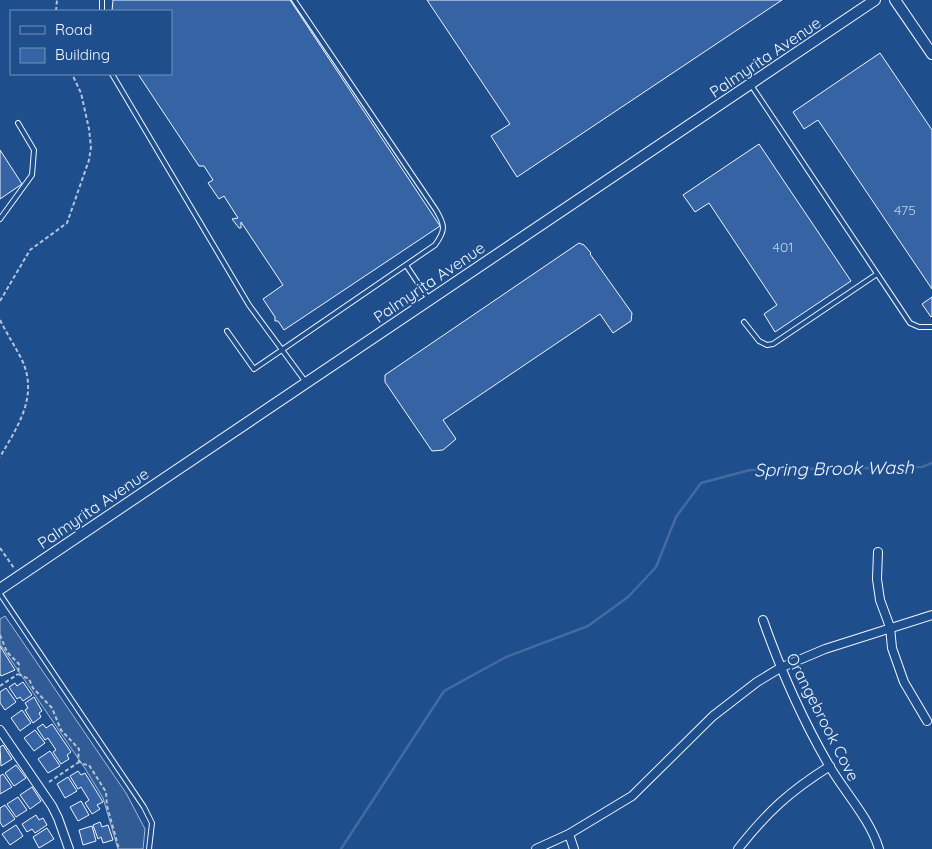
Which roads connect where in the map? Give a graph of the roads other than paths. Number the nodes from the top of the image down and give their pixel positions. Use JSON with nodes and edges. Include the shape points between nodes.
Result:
{"nodes":[{"id":1,"x":294,"y":0,"type":"edge"},
{"id":2,"x":875,"y":0,"type":"edge"},
{"id":3,"x":895,"y":0,"type":"edge"},
{"id":4,"x":932,"y":54,"type":"edge"},
{"id":5,"x":113,"y":75,"type":"edge"},
{"id":6,"x":751,"y":85,"type":"junction"},
{"id":7,"x":18,"y":123,"type":"dead end"},
{"id":8,"x":0,"y":219,"type":"edge"},
{"id":9,"x":406,"y":265,"type":"junction"},
{"id":10,"x":877,"y":274,"type":"junction"},
{"id":11,"x":430,"y":300,"type":"junction"},
{"id":12,"x":744,"y":322,"type":"dead end"},
{"id":13,"x":932,"y":327,"type":"edge"},
{"id":14,"x":227,"y":331,"type":"dead end"},
{"id":15,"x":282,"y":351,"type":"junction"},
{"id":16,"x":306,"y":383,"type":"junction"},
{"id":17,"x":878,"y":552,"type":"dead end"},
{"id":18,"x":0,"y":589,"type":"edge"},
{"id":19,"x":0,"y":594,"type":"edge"},
{"id":20,"x":932,"y":615,"type":"edge"},
{"id":21,"x":763,"y":620,"type":"dead end"},
{"id":22,"x":890,"y":627,"type":"junction"},
{"id":23,"x":780,"y":668,"type":"junction"},
{"id":24,"x":927,"y":721,"type":"dead end"},
{"id":25,"x":0,"y":730,"type":"edge"},
{"id":26,"x":830,"y":766,"type":"junction"},
{"id":27,"x":569,"y":834,"type":"junction"},
{"id":28,"x":69,"y":849,"type":"edge"},
{"id":29,"x":149,"y":849,"type":"edge"},
{"id":30,"x":536,"y":849,"type":"edge"},
{"id":31,"x":574,"y":849,"type":"edge"},
{"id":32,"x":738,"y":849,"type":"edge"},
{"id":33,"x":879,"y":849,"type":"edge"}],
"edges":[{"from":1,"to":9,"type":"lane","via":[[443,222],[443,235],[435,245]]},
{"from":2,"to":6,"type":"street","name":"Palmyrita Avenue"},
{"from":3,"to":4,"type":"street"},
{"from":5,"to":15,"type":"lane","via":[[249,305]]},
{"from":6,"to":10,"type":"lane"},
{"from":6,"to":11,"type":"street","name":"Palmyrita Avenue"},
{"from":7,"to":8,"type":"lane","via":[[34,150],[32,175]]},
{"from":9,"to":11,"type":"lane"},
{"from":9,"to":15,"type":"lane"},
{"from":10,"to":12,"type":"lane","via":[[773,344],[760,341]]},
{"from":10,"to":13,"type":"lane","via":[[910,323]]},
{"from":11,"to":16,"type":"street","name":"Palmyrita Avenue"},
{"from":14,"to":15,"type":"lane","via":[[254,369]]},
{"from":15,"to":16,"type":"lane"},
{"from":16,"to":18,"type":"street","name":"Palmyrita Avenue"},
{"from":17,"to":22,"type":"street","via":[[880,600]]},
{"from":19,"to":29,"type":"lane","via":[[144,808],[152,823]]},
{"from":20,"to":22,"type":"street"},
{"from":21,"to":23,"type":"street","name":"Orangebrook Cove"},
{"from":22,"to":23,"type":"street"},
{"from":22,"to":24,"type":"street","via":[[892,648],[904,682]]},
{"from":23,"to":26,"type":"street","name":"Orangebrook Cove"},
{"from":23,"to":27,"type":"street","via":[[713,716],[632,796]]},
{"from":25,"to":28,"type":"street","via":[[52,806]]},
{"from":26,"to":32,"type":"street","via":[[796,787],[758,823]]},
{"from":26,"to":33,"type":"street","name":"Orangebrook Cove","via":[[875,835]]},
{"from":27,"to":30,"type":"street"},
{"from":27,"to":31,"type":"street"}]}
